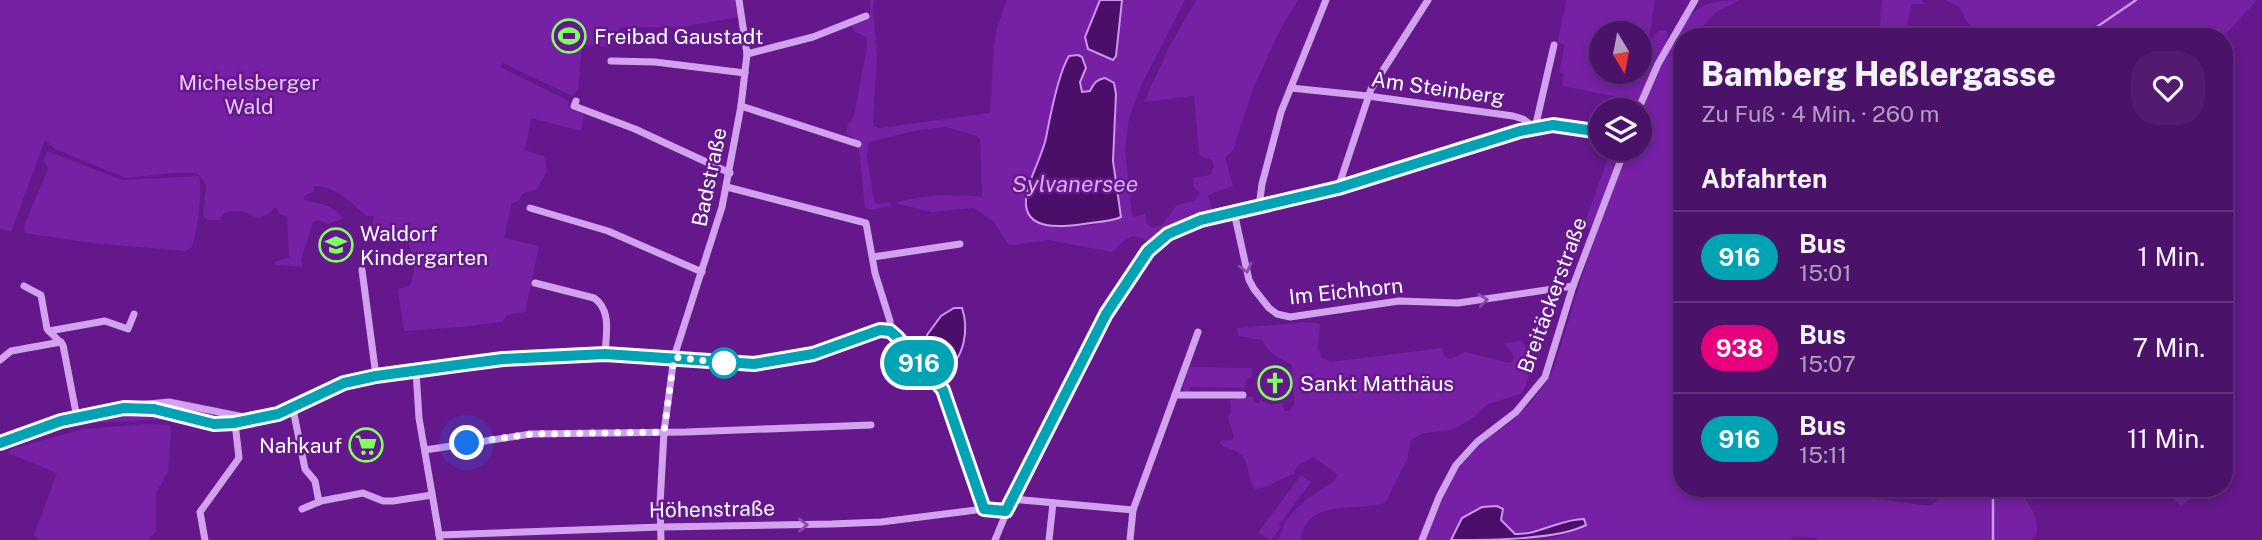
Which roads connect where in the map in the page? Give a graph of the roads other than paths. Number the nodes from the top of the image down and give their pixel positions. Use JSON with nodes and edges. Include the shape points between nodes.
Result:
{"nodes":[{"id":1,"x":739,"y":0,"type":"edge"},
{"id":2,"x":1326,"y":0,"type":"edge"},
{"id":3,"x":1695,"y":0,"type":"edge"},
{"id":4,"x":1428,"y":1,"type":"edge"},
{"id":5,"x":866,"y":16,"type":"dead end"},
{"id":6,"x":1678,"y":28,"type":"edge"},
{"id":7,"x":1673,"y":37,"type":"edge"},
{"id":8,"x":1553,"y":45,"type":"dead end"},
{"id":9,"x":747,"y":54,"type":"junction"},
{"id":10,"x":611,"y":61,"type":"dead end"},
{"id":11,"x":746,"y":73,"type":"junction"},
{"id":12,"x":1291,"y":88,"type":"junction"},
{"id":13,"x":1368,"y":96,"type":"junction"},
{"id":14,"x":1643,"y":98,"type":"edge"},
{"id":15,"x":576,"y":101,"type":"dead end"},
{"id":16,"x":741,"y":106,"type":"junction"},
{"id":17,"x":1535,"y":128,"type":"junction"},
{"id":18,"x":1589,"y":130,"type":"edge"},
{"id":19,"x":858,"y":144,"type":"dead end"},
{"id":20,"x":1620,"y":161,"type":"edge"},
{"id":21,"x":730,"y":173,"type":"junction"},
{"id":22,"x":727,"y":187,"type":"junction"},
{"id":23,"x":1338,"y":188,"type":"junction"},
{"id":24,"x":1259,"y":207,"type":"junction"},
{"id":25,"x":530,"y":208,"type":"dead end"},
{"id":26,"x":1234,"y":212,"type":"junction"},
{"id":27,"x":960,"y":244,"type":"dead end"},
{"id":28,"x":873,"y":257,"type":"junction"},
{"id":29,"x":362,"y":270,"type":"dead end"},
{"id":30,"x":702,"y":272,"type":"junction"},
{"id":31,"x":535,"y":283,"type":"dead end"},
{"id":32,"x":24,"y":286,"type":"dead end"},
{"id":33,"x":1573,"y":286,"type":"junction"},
{"id":34,"x":134,"y":314,"type":"dead end"},
{"id":35,"x":49,"y":331,"type":"junction"},
{"id":36,"x":890,"y":331,"type":"junction"},
{"id":37,"x":1198,"y":332,"type":"dead end"},
{"id":38,"x":61,"y":342,"type":"junction"},
{"id":39,"x":605,"y":354,"type":"junction"},
{"id":40,"x":674,"y":357,"type":"junction"},
{"id":41,"x":0,"y":360,"type":"edge"},
{"id":42,"x":416,"y":371,"type":"junction"},
{"id":43,"x":376,"y":376,"type":"junction"},
{"id":44,"x":1175,"y":395,"type":"junction"},
{"id":45,"x":1243,"y":395,"type":"dead end"},
{"id":46,"x":124,"y":408,"type":"junction"},
{"id":47,"x":293,"y":409,"type":"junction"},
{"id":48,"x":76,"y":418,"type":"junction"},
{"id":49,"x":257,"y":419,"type":"junction"},
{"id":50,"x":234,"y":423,"type":"junction"},
{"id":51,"x":872,"y":425,"type":"dead end"},
{"id":52,"x":664,"y":432,"type":"junction"},
{"id":53,"x":0,"y":443,"type":"edge"},
{"id":54,"x":425,"y":450,"type":"junction"},
{"id":55,"x":432,"y":495,"type":"junction"},
{"id":56,"x":1012,"y":499,"type":"junction"},
{"id":57,"x":319,"y":502,"type":"junction"},
{"id":58,"x":1053,"y":503,"type":"junction"},
{"id":59,"x":302,"y":509,"type":"dead end"},
{"id":60,"x":984,"y":509,"type":"junction"},
{"id":61,"x":1133,"y":510,"type":"junction"},
{"id":62,"x":1006,"y":511,"type":"junction"},
{"id":63,"x":661,"y":527,"type":"junction"},
{"id":64,"x":440,"y":538,"type":"edge"},
{"id":65,"x":205,"y":540,"type":"edge"},
{"id":66,"x":662,"y":540,"type":"edge"},
{"id":67,"x":995,"y":540,"type":"edge"},
{"id":68,"x":1049,"y":540,"type":"edge"},
{"id":69,"x":1130,"y":540,"type":"edge"},
{"id":70,"x":1422,"y":540,"type":"edge"}],
"edges":[{"from":1,"to":9,"type":"street","name":"Badstraße"},
{"from":2,"to":12,"type":"street"},
{"from":3,"to":6,"type":"street"},
{"from":4,"to":13,"type":"street"},
{"from":5,"to":9,"type":"street","via":[[813,37]]},
{"from":7,"to":14,"type":"street"},
{"from":8,"to":17,"type":"street"},
{"from":9,"to":11,"type":"street","name":"Badstraße"},
{"from":10,"to":11,"type":"street"},
{"from":11,"to":16,"type":"street","name":"Badstraße"},
{"from":12,"to":13,"type":"street","name":"Am Steinberg"},
{"from":12,"to":24,"type":"street","via":[[1273,137]]},
{"from":13,"to":17,"type":"street","name":"Am Steinberg","via":[[1513,116]]},
{"from":13,"to":23,"type":"street"},
{"from":15,"to":21,"type":"street","via":[[574,106]]},
{"from":16,"to":19,"type":"street"},
{"from":16,"to":21,"type":"street","name":"Badstraße"},
{"from":17,"to":18,"type":"street"},
{"from":17,"to":23,"type":"street"},
{"from":20,"to":33,"type":"street","name":"Breitäckerstraße"},
{"from":21,"to":22,"type":"street","name":"Badstraße"},
{"from":22,"to":28,"type":"street","via":[[866,223]]},
{"from":22,"to":30,"type":"street","name":"Badstraße"},
{"from":23,"to":24,"type":"street"},
{"from":24,"to":26,"type":"street"},
{"from":25,"to":30,"type":"street","via":[[608,231]]},
{"from":26,"to":33,"type":"street","name":"Im Eichhorn","one_way":true,"via":[[1249,279],[1269,308],[1283,316],[1399,301],[1458,303]]},
{"from":26,"to":56,"type":"street","via":[[1189,224],[1148,251],[1111,307]]},
{"from":27,"to":28,"type":"street"},
{"from":28,"to":36,"type":"street"},
{"from":29,"to":43,"type":"street"},
{"from":30,"to":40,"type":"street","name":"Badstraße"},
{"from":31,"to":39,"type":"street","via":[[600,302],[606,313]]},
{"from":32,"to":35,"type":"street","via":[[41,295]]},
{"from":33,"to":70,"type":"street","name":"Breitäckerstraße","via":[[1545,377],[1516,412],[1464,454],[1443,487]]},
{"from":34,"to":35,"type":"street","via":[[128,329],[105,321]]},
{"from":35,"to":38,"type":"street"},
{"from":36,"to":40,"type":"street","via":[[870,332],[813,354],[774,362]]},
{"from":36,"to":60,"type":"street","via":[[943,390]]},
{"from":37,"to":44,"type":"street"},
{"from":38,"to":41,"type":"street","via":[[11,351]]},
{"from":38,"to":48,"type":"street"},
{"from":39,"to":40,"type":"street"},
{"from":39,"to":42,"type":"street","via":[[503,359]]},
{"from":40,"to":52,"type":"street","name":"Badstraße"},
{"from":42,"to":43,"type":"street"},
{"from":42,"to":54,"type":"street"},
{"from":43,"to":47,"type":"street","via":[[344,383]]},
{"from":44,"to":45,"type":"street"},
{"from":44,"to":61,"type":"street"},
{"from":46,"to":48,"type":"street"},
{"from":46,"to":49,"type":"street","via":[[169,402]]},
{"from":46,"to":50,"type":"street","via":[[154,409],[214,424]]},
{"from":47,"to":49,"type":"street"},
{"from":47,"to":57,"type":"street","via":[[305,469],[315,481]]},
{"from":48,"to":53,"type":"street"},
{"from":49,"to":50,"type":"street"},
{"from":50,"to":65,"type":"street","via":[[239,458],[200,512]]},
{"from":51,"to":52,"type":"street"},
{"from":52,"to":54,"type":"street","via":[[531,434]]},
{"from":52,"to":63,"type":"street","name":"Badstraße"},
{"from":54,"to":55,"type":"street"},
{"from":55,"to":57,"type":"street","via":[[383,501],[363,493]]},
{"from":55,"to":64,"type":"street"},
{"from":56,"to":58,"type":"street"},
{"from":56,"to":62,"type":"street"},
{"from":57,"to":59,"type":"street"},
{"from":58,"to":61,"type":"street"},
{"from":58,"to":68,"type":"street"},
{"from":60,"to":62,"type":"street","name":"Höhenstraße"},
{"from":63,"to":60,"type":"street","name":"Höhenstraße","one_way":true,"via":[[881,522]]},
{"from":61,"to":69,"type":"street"},
{"from":62,"to":67,"type":"street"},
{"from":63,"to":64,"type":"street","name":"Höhenstraße"},
{"from":63,"to":66,"type":"street","name":"Badstraße"}]}
